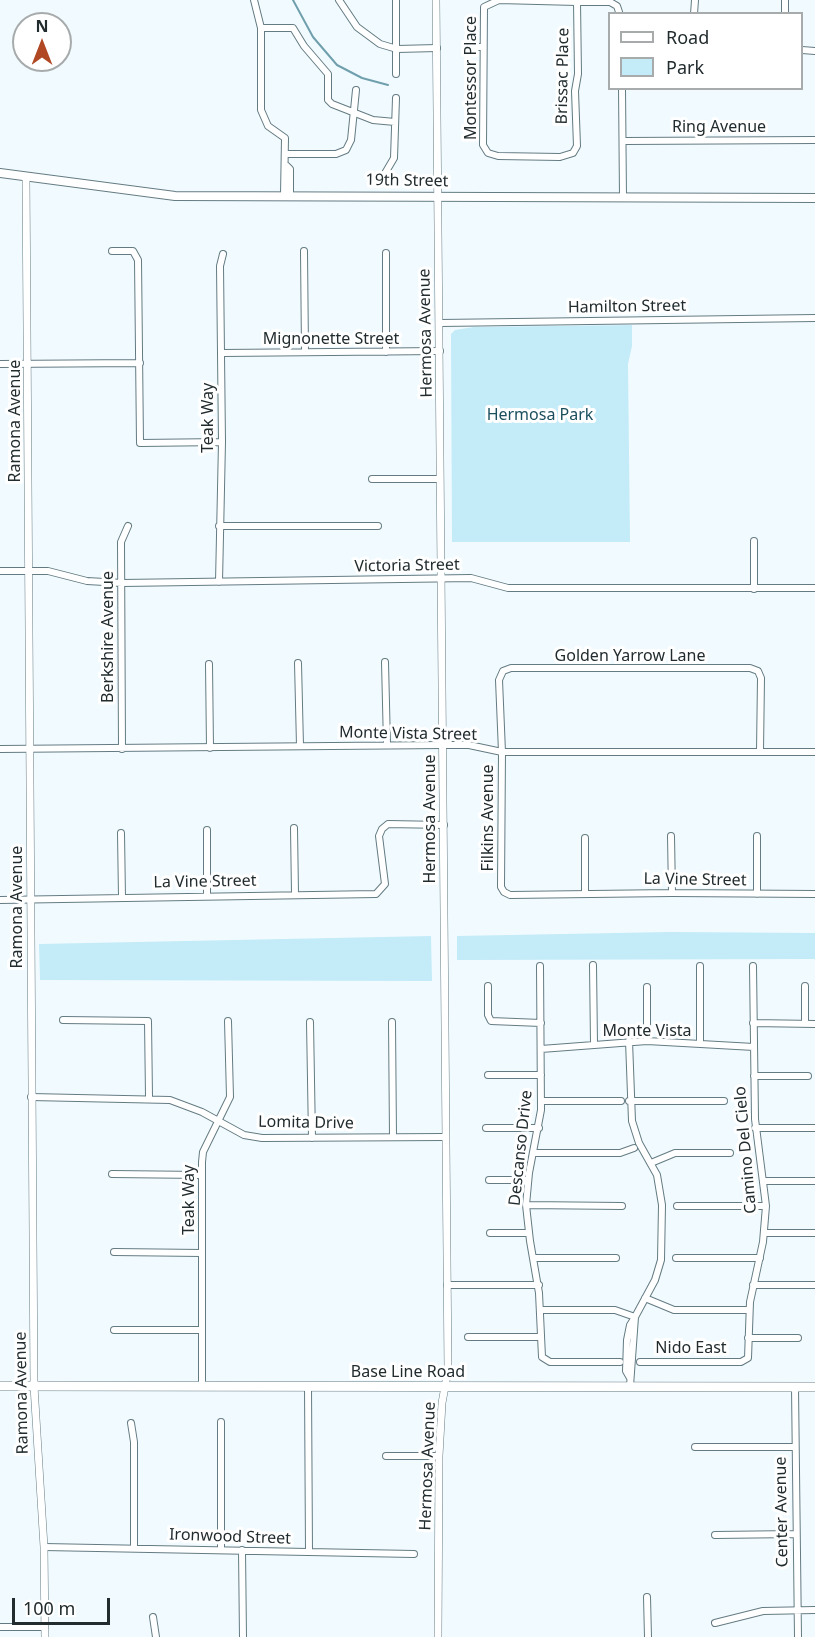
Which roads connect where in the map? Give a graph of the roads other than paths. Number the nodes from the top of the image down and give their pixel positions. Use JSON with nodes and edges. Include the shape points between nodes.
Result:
{"nodes":[{"id":1,"x":254,"y":0,"type":"edge"},
{"id":2,"x":339,"y":0,"type":"edge"},
{"id":3,"x":396,"y":0,"type":"edge"},
{"id":4,"x":436,"y":0,"type":"edge"},
{"id":5,"x":578,"y":1,"type":"edge"},
{"id":6,"x":618,"y":9,"type":"edge"},
{"id":7,"x":261,"y":27,"type":"junction"},
{"id":8,"x":470,"y":47,"type":"dead end"},
{"id":9,"x":483,"y":47,"type":"junction"},
{"id":10,"x":437,"y":48,"type":"junction"},
{"id":11,"x":397,"y":49,"type":"junction"},
{"id":12,"x":396,"y":74,"type":"dead end"},
{"id":13,"x":356,"y":90,"type":"dead end"},
{"id":14,"x":622,"y":90,"type":"edge"},
{"id":15,"x":396,"y":98,"type":"dead end"},
{"id":16,"x":354,"y":114,"type":"junction"},
{"id":17,"x":396,"y":122,"type":"junction"},
{"id":18,"x":815,"y":140,"type":"edge"},
{"id":19,"x":624,"y":141,"type":"junction"},
{"id":20,"x":488,"y":153,"type":"joint"},
{"id":21,"x":287,"y":154,"type":"junction"},
{"id":22,"x":0,"y":173,"type":"edge"},
{"id":23,"x":384,"y":175,"type":"dead end"},
{"id":24,"x":26,"y":177,"type":"junction"},
{"id":25,"x":287,"y":195,"type":"junction"},
{"id":26,"x":438,"y":197,"type":"junction"},
{"id":27,"x":623,"y":198,"type":"junction"},
{"id":28,"x":815,"y":198,"type":"edge"},
{"id":29,"x":112,"y":251,"type":"dead end"},
{"id":30,"x":304,"y":251,"type":"dead end"},
{"id":31,"x":386,"y":253,"type":"dead end"},
{"id":32,"x":223,"y":254,"type":"dead end"},
{"id":33,"x":815,"y":318,"type":"edge"},
{"id":34,"x":440,"y":323,"type":"junction"},
{"id":35,"x":440,"y":351,"type":"junction"},
{"id":36,"x":305,"y":352,"type":"junction"},
{"id":37,"x":386,"y":352,"type":"junction"},
{"id":38,"x":222,"y":353,"type":"junction"},
{"id":39,"x":28,"y":363,"type":"junction"},
{"id":40,"x":140,"y":363,"type":"junction"},
{"id":41,"x":0,"y":364,"type":"edge"},
{"id":42,"x":222,"y":442,"type":"junction"},
{"id":43,"x":441,"y":478,"type":"junction"},
{"id":44,"x":372,"y":479,"type":"dead end"},
{"id":45,"x":128,"y":526,"type":"dead end"},
{"id":46,"x":219,"y":526,"type":"junction"},
{"id":47,"x":378,"y":526,"type":"dead end"},
{"id":48,"x":754,"y":541,"type":"dead end"},
{"id":49,"x":0,"y":571,"type":"edge"},
{"id":50,"x":29,"y":571,"type":"junction"},
{"id":51,"x":442,"y":578,"type":"junction"},
{"id":52,"x":219,"y":582,"type":"junction"},
{"id":53,"x":122,"y":583,"type":"junction"},
{"id":54,"x":815,"y":588,"type":"edge"},
{"id":55,"x":754,"y":589,"type":"junction"},
{"id":56,"x":298,"y":663,"type":"dead end"},
{"id":57,"x":385,"y":663,"type":"dead end"},
{"id":58,"x":209,"y":664,"type":"dead end"},
{"id":59,"x":503,"y":671,"type":"joint"},
{"id":60,"x":387,"y":745,"type":"junction"},
{"id":61,"x":443,"y":745,"type":"junction"},
{"id":62,"x":300,"y":746,"type":"junction"},
{"id":63,"x":210,"y":748,"type":"junction"},
{"id":64,"x":30,"y":749,"type":"junction"},
{"id":65,"x":122,"y":749,"type":"junction"},
{"id":66,"x":0,"y":750,"type":"edge"},
{"id":67,"x":760,"y":751,"type":"junction"},
{"id":68,"x":502,"y":752,"type":"junction"},
{"id":69,"x":815,"y":752,"type":"edge"},
{"id":70,"x":444,"y":825,"type":"junction"},
{"id":71,"x":294,"y":828,"type":"dead end"},
{"id":72,"x":207,"y":830,"type":"dead end"},
{"id":73,"x":121,"y":833,"type":"dead end"},
{"id":74,"x":671,"y":836,"type":"dead end"},
{"id":75,"x":757,"y":836,"type":"dead end"},
{"id":76,"x":585,"y":838,"type":"dead end"},
{"id":77,"x":504,"y":892,"type":"joint"},
{"id":78,"x":672,"y":892,"type":"junction"},
{"id":79,"x":585,"y":893,"type":"junction"},
{"id":80,"x":295,"y":894,"type":"junction"},
{"id":81,"x":757,"y":894,"type":"junction"},
{"id":82,"x":815,"y":894,"type":"edge"},
{"id":83,"x":207,"y":896,"type":"junction"},
{"id":84,"x":122,"y":898,"type":"junction"},
{"id":85,"x":0,"y":900,"type":"edge"},
{"id":86,"x":30,"y":900,"type":"junction"},
{"id":87,"x":594,"y":965,"type":"dead end"},
{"id":88,"x":540,"y":966,"type":"dead end"},
{"id":89,"x":700,"y":966,"type":"dead end"},
{"id":90,"x":753,"y":966,"type":"dead end"},
{"id":91,"x":488,"y":986,"type":"dead end"},
{"id":92,"x":805,"y":986,"type":"dead end"},
{"id":93,"x":647,"y":987,"type":"dead end"},
{"id":94,"x":63,"y":1020,"type":"dead end"},
{"id":95,"x":228,"y":1021,"type":"dead end"},
{"id":96,"x":310,"y":1022,"type":"dead end"},
{"id":97,"x":392,"y":1022,"type":"dead end"},
{"id":98,"x":541,"y":1023,"type":"junction"},
{"id":99,"x":753,"y":1023,"type":"junction"},
{"id":100,"x":805,"y":1024,"type":"junction"},
{"id":101,"x":815,"y":1024,"type":"edge"},
{"id":102,"x":629,"y":1041,"type":"junction"},
{"id":103,"x":647,"y":1041,"type":"junction"},
{"id":104,"x":594,"y":1044,"type":"junction"},
{"id":105,"x":700,"y":1044,"type":"junction"},
{"id":106,"x":754,"y":1047,"type":"junction"},
{"id":107,"x":541,"y":1049,"type":"junction"},
{"id":108,"x":488,"y":1076,"type":"dead end"},
{"id":109,"x":541,"y":1076,"type":"junction"},
{"id":110,"x":754,"y":1076,"type":"junction"},
{"id":111,"x":808,"y":1076,"type":"dead end"},
{"id":112,"x":31,"y":1097,"type":"junction"},
{"id":113,"x":149,"y":1097,"type":"junction"},
{"id":114,"x":542,"y":1101,"type":"junction"},
{"id":115,"x":621,"y":1101,"type":"dead end"},
{"id":116,"x":629,"y":1101,"type":"junction"},
{"id":117,"x":724,"y":1101,"type":"dead end"},
{"id":118,"x":217,"y":1122,"type":"junction"},
{"id":119,"x":486,"y":1128,"type":"dead end"},
{"id":120,"x":539,"y":1128,"type":"junction"},
{"id":121,"x":755,"y":1128,"type":"junction"},
{"id":122,"x":815,"y":1128,"type":"edge"},
{"id":123,"x":393,"y":1137,"type":"junction"},
{"id":124,"x":444,"y":1137,"type":"junction"},
{"id":125,"x":312,"y":1138,"type":"junction"},
{"id":126,"x":634,"y":1148,"type":"dead end"},
{"id":127,"x":534,"y":1153,"type":"junction"},
{"id":128,"x":730,"y":1153,"type":"dead end"},
{"id":129,"x":651,"y":1163,"type":"junction"},
{"id":130,"x":112,"y":1174,"type":"dead end"},
{"id":131,"x":202,"y":1175,"type":"junction"},
{"id":132,"x":489,"y":1180,"type":"dead end"},
{"id":133,"x":528,"y":1180,"type":"junction"},
{"id":134,"x":765,"y":1181,"type":"junction"},
{"id":135,"x":815,"y":1181,"type":"edge"},
{"id":136,"x":526,"y":1205,"type":"junction"},
{"id":137,"x":622,"y":1206,"type":"dead end"},
{"id":138,"x":677,"y":1206,"type":"dead end"},
{"id":139,"x":766,"y":1206,"type":"junction"},
{"id":140,"x":489,"y":1233,"type":"dead end"},
{"id":141,"x":528,"y":1233,"type":"junction"},
{"id":142,"x":765,"y":1233,"type":"junction"},
{"id":143,"x":815,"y":1233,"type":"edge"},
{"id":144,"x":114,"y":1252,"type":"dead end"},
{"id":145,"x":202,"y":1253,"type":"junction"},
{"id":146,"x":533,"y":1258,"type":"junction"},
{"id":147,"x":616,"y":1258,"type":"dead end"},
{"id":148,"x":676,"y":1258,"type":"dead end"},
{"id":149,"x":760,"y":1258,"type":"junction"},
{"id":150,"x":447,"y":1285,"type":"junction"},
{"id":151,"x":539,"y":1285,"type":"junction"},
{"id":152,"x":753,"y":1285,"type":"junction"},
{"id":153,"x":815,"y":1285,"type":"edge"},
{"id":154,"x":645,"y":1298,"type":"junction"},
{"id":155,"x":540,"y":1310,"type":"junction"},
{"id":156,"x":749,"y":1310,"type":"junction"},
{"id":157,"x":635,"y":1317,"type":"junction"},
{"id":158,"x":114,"y":1330,"type":"dead end"},
{"id":159,"x":201,"y":1330,"type":"junction"},
{"id":160,"x":468,"y":1337,"type":"dead end"},
{"id":161,"x":541,"y":1337,"type":"junction"},
{"id":162,"x":748,"y":1338,"type":"junction"},
{"id":163,"x":798,"y":1338,"type":"dead end"},
{"id":164,"x":620,"y":1362,"type":"dead end"},
{"id":165,"x":640,"y":1362,"type":"dead end"},
{"id":166,"x":741,"y":1362,"type":"joint"},
{"id":167,"x":630,"y":1382,"type":"junction"},
{"id":168,"x":0,"y":1386,"type":"edge"},
{"id":169,"x":34,"y":1386,"type":"junction"},
{"id":170,"x":202,"y":1386,"type":"junction"},
{"id":171,"x":308,"y":1386,"type":"junction"},
{"id":172,"x":446,"y":1387,"type":"junction"},
{"id":173,"x":795,"y":1387,"type":"junction"},
{"id":174,"x":815,"y":1387,"type":"edge"},
{"id":175,"x":221,"y":1422,"type":"dead end"},
{"id":176,"x":131,"y":1423,"type":"dead end"},
{"id":177,"x":695,"y":1447,"type":"dead end"},
{"id":178,"x":795,"y":1447,"type":"junction"},
{"id":179,"x":386,"y":1456,"type":"dead end"},
{"id":180,"x":439,"y":1456,"type":"junction"},
{"id":181,"x":796,"y":1534,"type":"junction"},
{"id":182,"x":715,"y":1535,"type":"dead end"},
{"id":183,"x":44,"y":1547,"type":"junction"},
{"id":184,"x":134,"y":1547,"type":"junction"},
{"id":185,"x":221,"y":1549,"type":"junction"},
{"id":186,"x":242,"y":1550,"type":"junction"},
{"id":187,"x":309,"y":1552,"type":"junction"},
{"id":188,"x":414,"y":1554,"type":"dead end"},
{"id":189,"x":647,"y":1597,"type":"dead end"},
{"id":190,"x":797,"y":1610,"type":"junction"},
{"id":191,"x":815,"y":1610,"type":"edge"},
{"id":192,"x":153,"y":1617,"type":"dead end"},
{"id":193,"x":715,"y":1623,"type":"dead end"},
{"id":194,"x":0,"y":1627,"type":"edge"},
{"id":195,"x":45,"y":1627,"type":"junction"},
{"id":196,"x":45,"y":1637,"type":"edge"},
{"id":197,"x":156,"y":1637,"type":"edge"},
{"id":198,"x":243,"y":1637,"type":"edge"},
{"id":199,"x":438,"y":1637,"type":"edge"},
{"id":200,"x":648,"y":1637,"type":"edge"},
{"id":201,"x":798,"y":1637,"type":"edge"}],
"edges":[{"from":1,"to":7,"type":"street"},
{"from":2,"to":11,"type":"street","via":[[367,36]]},
{"from":3,"to":11,"type":"street"},
{"from":4,"to":10,"type":"street","name":"Hermosa Avenue"},
{"from":5,"to":6,"type":"street","via":[[610,2]]},
{"from":5,"to":9,"type":"street","name":"Montessor Place","via":[[488,3],[482,13]]},
{"from":5,"to":20,"type":"street","name":"Brissac Place","via":[[577,146],[573,153],[560,157]]},
{"from":7,"to":16,"type":"street","via":[[293,28],[328,74],[328,100]]},
{"from":7,"to":21,"type":"street","via":[[261,110],[268,126],[285,138]]},
{"from":8,"to":9,"type":"street"},
{"from":9,"to":20,"type":"street","name":"Montessor Place","via":[[483,145]]},
{"from":10,"to":11,"type":"street"},
{"from":10,"to":26,"type":"street","name":"Hermosa Avenue"},
{"from":11,"to":12,"type":"street"},
{"from":13,"to":16,"type":"street"},
{"from":14,"to":19,"type":"street"},
{"from":15,"to":17,"type":"street"},
{"from":16,"to":17,"type":"street"},
{"from":16,"to":21,"type":"street","via":[[346,150],[336,154]]},
{"from":17,"to":23,"type":"street","via":[[394,158]]},
{"from":18,"to":19,"type":"street","name":"Ring Avenue"},
{"from":19,"to":27,"type":"street"},
{"from":21,"to":25,"type":"street"},
{"from":22,"to":24,"type":"main road","name":"19th Street"},
{"from":24,"to":25,"type":"main road","name":"19th Street","via":[[175,196]]},
{"from":24,"to":39,"type":"street","name":"Ramona Avenue"},
{"from":25,"to":26,"type":"main road","name":"19th Street"},
{"from":26,"to":27,"type":"main road","name":"19th Street"},
{"from":26,"to":34,"type":"street","name":"Hermosa Avenue"},
{"from":27,"to":28,"type":"main road","name":"19th Street"},
{"from":29,"to":40,"type":"street","via":[[133,251],[138,260]]},
{"from":30,"to":36,"type":"street"},
{"from":31,"to":37,"type":"street"},
{"from":32,"to":38,"type":"street","name":"Teak Way"},
{"from":33,"to":34,"type":"street","name":"Hamilton Street"},
{"from":34,"to":35,"type":"street","name":"Hermosa Avenue"},
{"from":35,"to":37,"type":"street","name":"Mignonette Street"},
{"from":35,"to":43,"type":"street","name":"Hermosa Avenue"},
{"from":36,"to":37,"type":"street","name":"Mignonette Street"},
{"from":36,"to":38,"type":"street","name":"Mignonette Street"},
{"from":38,"to":42,"type":"street","name":"Teak Way"},
{"from":39,"to":40,"type":"street"},
{"from":39,"to":41,"type":"street"},
{"from":39,"to":50,"type":"street","name":"Ramona Avenue"},
{"from":40,"to":42,"type":"street","via":[[140,443]]},
{"from":42,"to":46,"type":"street","name":"Teak Way"},
{"from":43,"to":44,"type":"street"},
{"from":43,"to":51,"type":"street","name":"Hermosa Avenue"},
{"from":45,"to":53,"type":"street","name":"Berkshire Avenue","via":[[121,542]]},
{"from":46,"to":47,"type":"street"},
{"from":46,"to":52,"type":"street","name":"Teak Way"},
{"from":48,"to":55,"type":"street"},
{"from":49,"to":50,"type":"street","name":"Victoria Street"},
{"from":50,"to":53,"type":"street","name":"Victoria Street"},
{"from":50,"to":64,"type":"street","name":"Ramona Avenue"},
{"from":51,"to":52,"type":"street","name":"Victoria Street"},
{"from":51,"to":55,"type":"street","name":"Victoria Street","via":[[471,578],[508,588]]},
{"from":51,"to":61,"type":"street","name":"Hermosa Avenue"},
{"from":52,"to":53,"type":"street","name":"Victoria Street"},
{"from":53,"to":65,"type":"street","name":"Berkshire Avenue"},
{"from":54,"to":55,"type":"street","name":"Victoria Street"},
{"from":56,"to":62,"type":"street"},
{"from":57,"to":60,"type":"street"},
{"from":58,"to":63,"type":"street"},
{"from":59,"to":67,"type":"street","name":"Golden Yarrow Lane","via":[[750,668],[758,671],[761,678]]},
{"from":59,"to":68,"type":"street","name":"Filkins Avenue","via":[[499,680]]},
{"from":60,"to":61,"type":"street","name":"Monte Vista Street"},
{"from":60,"to":62,"type":"street","name":"Monte Vista Street"},
{"from":61,"to":68,"type":"street","name":"Monte Vista Street","via":[[469,745]]},
{"from":61,"to":70,"type":"street","name":"Hermosa Avenue"},
{"from":62,"to":63,"type":"street","name":"Monte Vista Street"},
{"from":63,"to":65,"type":"street","name":"Monte Vista Street"},
{"from":64,"to":65,"type":"street","name":"Monte Vista Street"},
{"from":64,"to":66,"type":"street","name":"Monte Vista Street"},
{"from":64,"to":86,"type":"street","name":"Ramona Avenue"},
{"from":67,"to":68,"type":"street","name":"Monte Vista Street"},
{"from":67,"to":69,"type":"street","name":"Monte Vista Street"},
{"from":68,"to":77,"type":"street","name":"Filkins Avenue"},
{"from":70,"to":80,"type":"street","name":"La Vine Street","via":[[388,824],[382,829],[379,836],[385,884],[376,894]]},
{"from":70,"to":124,"type":"street","name":"Hermosa Avenue"},
{"from":71,"to":80,"type":"street"},
{"from":72,"to":83,"type":"street"},
{"from":73,"to":84,"type":"street"},
{"from":74,"to":78,"type":"street"},
{"from":75,"to":81,"type":"street"},
{"from":76,"to":79,"type":"street"},
{"from":77,"to":79,"type":"street","name":"La Vine Street"},
{"from":78,"to":79,"type":"street","name":"La Vine Street"},
{"from":78,"to":81,"type":"street","name":"La Vine Street"},
{"from":80,"to":83,"type":"street","name":"La Vine Street"},
{"from":81,"to":82,"type":"street","name":"La Vine Street"},
{"from":83,"to":84,"type":"street","name":"La Vine Street"},
{"from":84,"to":86,"type":"street","name":"La Vine Street"},
{"from":85,"to":86,"type":"street","name":"La Vine Street"},
{"from":86,"to":112,"type":"street","name":"Ramona Avenue"},
{"from":87,"to":104,"type":"street"},
{"from":88,"to":98,"type":"street","name":"Descanso Drive"},
{"from":89,"to":105,"type":"street"},
{"from":90,"to":99,"type":"street","name":"Camino Del Cielo"},
{"from":91,"to":98,"type":"street","via":[[491,1021]]},
{"from":92,"to":100,"type":"street"},
{"from":93,"to":103,"type":"street"},
{"from":94,"to":113,"type":"street","via":[[148,1021]]},
{"from":95,"to":118,"type":"street","name":"Teak Way","via":[[230,1097]]},
{"from":96,"to":125,"type":"street"},
{"from":97,"to":123,"type":"street"},
{"from":98,"to":107,"type":"street","name":"Descanso Drive"},
{"from":99,"to":100,"type":"street"},
{"from":99,"to":106,"type":"street","name":"Camino Del Cielo"},
{"from":100,"to":101,"type":"street"},
{"from":102,"to":103,"type":"street","name":"Monte Vista"},
{"from":102,"to":104,"type":"street","name":"Monte Vista"},
{"from":102,"to":116,"type":"street"},
{"from":103,"to":105,"type":"street","name":"Monte Vista"},
{"from":104,"to":107,"type":"street","name":"Monte Vista"},
{"from":105,"to":106,"type":"street","name":"Monte Vista"},
{"from":106,"to":110,"type":"street","name":"Camino Del Cielo"},
{"from":107,"to":109,"type":"street","name":"Descanso Drive"},
{"from":108,"to":109,"type":"street"},
{"from":109,"to":114,"type":"street","name":"Descanso Drive"},
{"from":110,"to":111,"type":"street"},
{"from":110,"to":121,"type":"street","name":"Camino Del Cielo"},
{"from":112,"to":113,"type":"street","name":"Lomita Drive"},
{"from":112,"to":169,"type":"street","name":"Ramona Avenue"},
{"from":113,"to":118,"type":"street","name":"Lomita Drive","via":[[187,1105]]},
{"from":114,"to":115,"type":"street"},
{"from":114,"to":120,"type":"street","name":"Descanso Drive"},
{"from":116,"to":117,"type":"street"},
{"from":116,"to":129,"type":"street","via":[[633,1129]]},
{"from":118,"to":125,"type":"street","name":"Lomita Drive","via":[[244,1135]]},
{"from":118,"to":131,"type":"street","name":"Teak Way","via":[[203,1152]]},
{"from":119,"to":120,"type":"street"},
{"from":120,"to":127,"type":"street","name":"Descanso Drive"},
{"from":121,"to":122,"type":"street"},
{"from":121,"to":134,"type":"street","name":"Camino Del Cielo"},
{"from":123,"to":124,"type":"street","name":"Lomita Drive"},
{"from":123,"to":125,"type":"street","name":"Lomita Drive"},
{"from":124,"to":150,"type":"street","name":"Hermosa Avenue"},
{"from":126,"to":127,"type":"street","via":[[620,1153]]},
{"from":127,"to":133,"type":"street","name":"Descanso Drive"},
{"from":128,"to":129,"type":"street","via":[[675,1153]]},
{"from":129,"to":154,"type":"street","via":[[662,1194],[662,1254]]},
{"from":130,"to":131,"type":"street"},
{"from":131,"to":145,"type":"street","name":"Teak Way"},
{"from":132,"to":133,"type":"street"},
{"from":133,"to":136,"type":"street","name":"Descanso Drive"},
{"from":134,"to":135,"type":"street"},
{"from":134,"to":139,"type":"street","name":"Camino Del Cielo"},
{"from":136,"to":137,"type":"street"},
{"from":136,"to":141,"type":"street","name":"Descanso Drive"},
{"from":138,"to":139,"type":"street"},
{"from":139,"to":142,"type":"street","name":"Camino Del Cielo"},
{"from":140,"to":141,"type":"street"},
{"from":141,"to":146,"type":"street","name":"Descanso Drive"},
{"from":142,"to":143,"type":"street"},
{"from":142,"to":149,"type":"street","name":"Camino Del Cielo"},
{"from":144,"to":145,"type":"street"},
{"from":145,"to":159,"type":"street","name":"Teak Way"},
{"from":146,"to":147,"type":"street"},
{"from":146,"to":151,"type":"street","name":"Descanso Drive"},
{"from":148,"to":149,"type":"street"},
{"from":149,"to":152,"type":"street","name":"Camino Del Cielo"},
{"from":150,"to":151,"type":"street"},
{"from":150,"to":172,"type":"street","name":"Hermosa Avenue"},
{"from":151,"to":155,"type":"street","name":"Descanso Drive"},
{"from":152,"to":153,"type":"street"},
{"from":152,"to":156,"type":"street","name":"Camino Del Cielo"},
{"from":154,"to":156,"type":"street","via":[[674,1310]]},
{"from":154,"to":157,"type":"street"},
{"from":155,"to":157,"type":"street","via":[[615,1310]]},
{"from":155,"to":161,"type":"street","name":"Descanso Drive"},
{"from":156,"to":162,"type":"street","name":"Camino Del Cielo"},
{"from":157,"to":167,"type":"street"},
{"from":157,"to":167,"type":"street","via":[[627,1344],[626,1371]]},
{"from":158,"to":159,"type":"street"},
{"from":159,"to":170,"type":"street","name":"Teak Way"},
{"from":160,"to":161,"type":"street"},
{"from":161,"to":164,"type":"street","name":"Descanso Drive","via":[[542,1357],[550,1362]]},
{"from":162,"to":163,"type":"street"},
{"from":162,"to":166,"type":"street","name":"Camino Del Cielo","via":[[748,1358]]},
{"from":165,"to":166,"type":"street","name":"Nido East"},
{"from":167,"to":172,"type":"main road","name":"Base Line Road"},
{"from":167,"to":173,"type":"main road","name":"Base Line Road"},
{"from":168,"to":169,"type":"main road","name":"Base Line Road"},
{"from":169,"to":170,"type":"main road","name":"Base Line Road"},
{"from":169,"to":183,"type":"street","name":"Ramona Avenue"},
{"from":170,"to":171,"type":"main road","name":"Base Line Road"},
{"from":171,"to":172,"type":"main road","name":"Base Line Road"},
{"from":171,"to":187,"type":"street"},
{"from":172,"to":180,"type":"street","name":"Hermosa Avenue"},
{"from":173,"to":174,"type":"main road","name":"Base Line Road"},
{"from":173,"to":178,"type":"street","name":"Center Avenue"},
{"from":175,"to":185,"type":"street"},
{"from":176,"to":184,"type":"street"},
{"from":177,"to":178,"type":"street"},
{"from":178,"to":181,"type":"street","name":"Center Avenue"},
{"from":179,"to":180,"type":"street"},
{"from":180,"to":199,"type":"street","name":"Hermosa Avenue"},
{"from":181,"to":182,"type":"street"},
{"from":181,"to":190,"type":"street","name":"Center Avenue"},
{"from":183,"to":184,"type":"street","name":"Ironwood Street"},
{"from":183,"to":195,"type":"street","name":"Ramona Avenue"},
{"from":184,"to":185,"type":"street","name":"Ironwood Street"},
{"from":185,"to":186,"type":"street","name":"Ironwood Street"},
{"from":186,"to":187,"type":"street","name":"Ironwood Street"},
{"from":186,"to":198,"type":"street"},
{"from":187,"to":188,"type":"street","name":"Ironwood Street"},
{"from":189,"to":200,"type":"street"},
{"from":190,"to":191,"type":"street"},
{"from":190,"to":193,"type":"street","via":[[763,1611]]},
{"from":190,"to":201,"type":"street","name":"Center Avenue"},
{"from":192,"to":197,"type":"street"},
{"from":194,"to":195,"type":"street"},
{"from":195,"to":196,"type":"street","name":"Ramona Avenue"}]}
